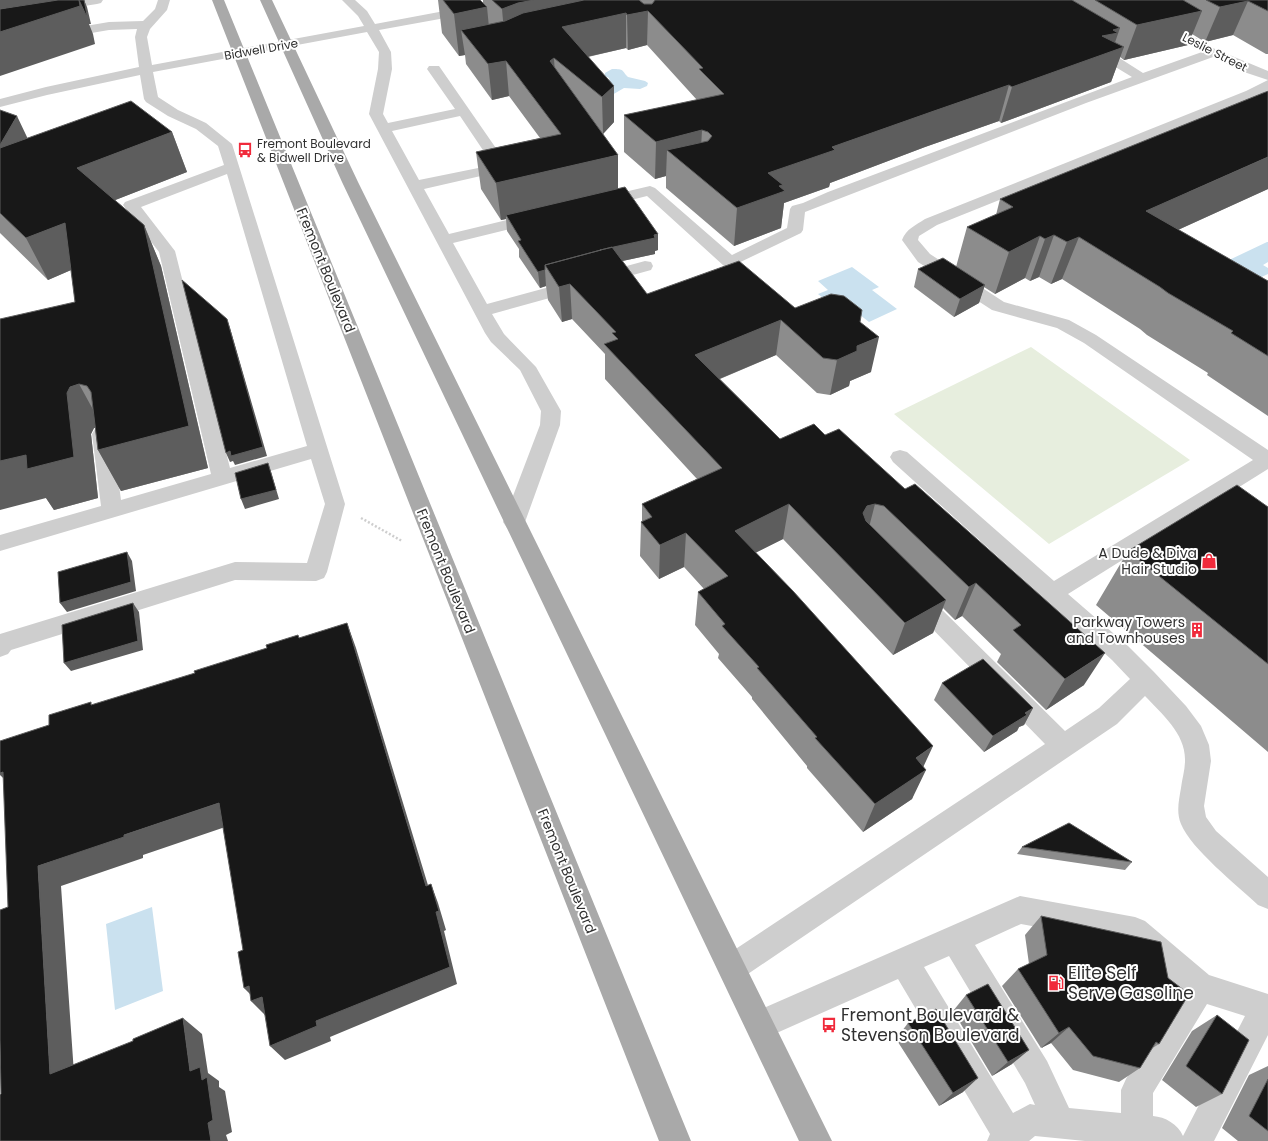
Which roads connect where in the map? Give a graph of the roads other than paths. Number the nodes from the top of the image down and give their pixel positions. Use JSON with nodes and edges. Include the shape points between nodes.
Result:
{"nodes":[{"id":1,"x":97,"y":0,"type":"edge"},
{"id":2,"x":164,"y":0,"type":"edge"},
{"id":3,"x":218,"y":0,"type":"edge"},
{"id":4,"x":266,"y":0,"type":"edge"},
{"id":5,"x":348,"y":0,"type":"edge"},
{"id":6,"x":522,"y":0,"type":"edge"},
{"id":7,"x":1122,"y":0,"type":"edge"},
{"id":8,"x":496,"y":2,"type":"edge"},
{"id":9,"x":0,"y":16,"type":"edge"},
{"id":10,"x":147,"y":25,"type":"junction"},
{"id":11,"x":371,"y":29,"type":"junction"},
{"id":12,"x":0,"y":30,"type":"edge"},
{"id":13,"x":47,"y":36,"type":"edge"},
{"id":14,"x":1083,"y":41,"type":"edge"},
{"id":15,"x":286,"y":44,"type":"junction"},
{"id":16,"x":240,"y":52,"type":"junction"},
{"id":17,"x":1212,"y":53,"type":"junction"},
{"id":18,"x":434,"y":69,"type":"dead end"},
{"id":19,"x":145,"y":70,"type":"junction"},
{"id":20,"x":1268,"y":76,"type":"edge"},
{"id":21,"x":1142,"y":78,"type":"junction"},
{"id":22,"x":1268,"y":84,"type":"edge"},
{"id":23,"x":0,"y":103,"type":"edge"},
{"id":24,"x":463,"y":111,"type":"junction"},
{"id":25,"x":384,"y":128,"type":"junction"},
{"id":26,"x":232,"y":167,"type":"junction"},
{"id":27,"x":415,"y":186,"type":"junction"},
{"id":28,"x":589,"y":206,"type":"edge"},
{"id":29,"x":551,"y":215,"type":"edge"},
{"id":30,"x":444,"y":240,"type":"junction"},
{"id":31,"x":646,"y":266,"type":"dead end"},
{"id":32,"x":482,"y":311,"type":"junction"},
{"id":33,"x":102,"y":434,"type":"edge"},
{"id":34,"x":318,"y":450,"type":"junction"},
{"id":35,"x":900,"y":457,"type":"dead end"},
{"id":36,"x":1268,"y":460,"type":"edge"},
{"id":37,"x":222,"y":478,"type":"junction"},
{"id":38,"x":1217,"y":491,"type":"junction"},
{"id":39,"x":1236,"y":504,"type":"edge"},
{"id":40,"x":112,"y":510,"type":"junction"},
{"id":41,"x":514,"y":522,"type":"junction"},
{"id":42,"x":0,"y":543,"type":"edge"},
{"id":43,"x":905,"y":587,"type":"edge"},
{"id":44,"x":1053,"y":592,"type":"junction"},
{"id":45,"x":0,"y":647,"type":"edge"},
{"id":46,"x":1146,"y":679,"type":"junction"},
{"id":47,"x":1063,"y":746,"type":"junction"},
{"id":48,"x":1268,"y":895,"type":"edge"},
{"id":49,"x":955,"y":939,"type":"junction"},
{"id":50,"x":904,"y":962,"type":"junction"},
{"id":51,"x":732,"y":968,"type":"junction"},
{"id":52,"x":1200,"y":987,"type":"junction"},
{"id":53,"x":1267,"y":1009,"type":"edge"},
{"id":54,"x":760,"y":1025,"type":"junction"},
{"id":55,"x":1060,"y":1123,"type":"junction"},
{"id":56,"x":1137,"y":1130,"type":"junction"},
{"id":57,"x":1006,"y":1139,"type":"edge"},
{"id":58,"x":675,"y":1141,"type":"edge"},
{"id":59,"x":816,"y":1141,"type":"edge"},
{"id":60,"x":1169,"y":1141,"type":"edge"},
{"id":61,"x":1197,"y":1141,"type":"edge"}],
"edges":[{"from":1,"to":9,"type":"street"},
{"from":2,"to":10,"type":"street","via":[[161,10]]},
{"from":3,"to":16,"type":"main road","name":"Fremont Boulevard"},
{"from":4,"to":15,"type":"main road"},
{"from":5,"to":11,"type":"street","via":[[363,14]]},
{"from":6,"to":8,"type":"street","name":"Bidwell Drive"},
{"from":7,"to":17,"type":"street","name":"Leslie Street"},
{"from":8,"to":11,"type":"street","name":"Bidwell Drive"},
{"from":9,"to":12,"type":"street"},
{"from":10,"to":13,"type":"street","via":[[109,26]]},
{"from":10,"to":19,"type":"street","via":[[141,37]]},
{"from":11,"to":15,"type":"street","name":"Bidwell Drive"},
{"from":11,"to":25,"type":"street","via":[[385,52],[385,69],[376,114]]},
{"from":14,"to":21,"type":"street"},
{"from":15,"to":16,"type":"street","name":"Bidwell Drive"},
{"from":15,"to":41,"type":"main road"},
{"from":16,"to":19,"type":"street","name":"Bidwell Drive"},
{"from":16,"to":58,"type":"main road","name":"Fremont Boulevard"},
{"from":17,"to":20,"type":"street","name":"Leslie Street"},
{"from":17,"to":21,"type":"street"},
{"from":18,"to":24,"type":"street"},
{"from":19,"to":23,"type":"street","name":"Bidwell Drive"},
{"from":19,"to":26,"type":"street","via":[[151,99],[201,126],[225,144]]},
{"from":21,"to":28,"type":"street","via":[[798,209],[795,230],[730,262],[656,187]]},
{"from":22,"to":36,"type":"street","via":[[1251,94],[931,222],[912,234],[910,240],[924,258],[998,306],[1063,324],[1076,331]]},
{"from":24,"to":25,"type":"street"},
{"from":24,"to":27,"type":"street","via":[[502,167]]},
{"from":25,"to":27,"type":"street"},
{"from":26,"to":34,"type":"street"},
{"from":26,"to":37,"type":"street","via":[[131,205],[167,251]]},
{"from":27,"to":30,"type":"street"},
{"from":29,"to":30,"type":"street"},
{"from":30,"to":32,"type":"street"},
{"from":31,"to":32,"type":"street"},
{"from":32,"to":41,"type":"street","via":[[497,338],[524,363],[550,411],[550,425]]},
{"from":33,"to":40,"type":"street"},
{"from":34,"to":37,"type":"street"},
{"from":34,"to":45,"type":"street","via":[[335,504],[316,572],[235,571],[3,643]]},
{"from":35,"to":44,"type":"street"},
{"from":36,"to":38,"type":"street"},
{"from":37,"to":40,"type":"street"},
{"from":38,"to":39,"type":"street"},
{"from":38,"to":44,"type":"street"},
{"from":40,"to":42,"type":"street"},
{"from":41,"to":51,"type":"main road"},
{"from":43,"to":47,"type":"street"},
{"from":44,"to":46,"type":"street"},
{"from":46,"to":47,"type":"street","via":[[1108,716]]},
{"from":46,"to":48,"type":"street","via":[[1177,714],[1192,734],[1196,745],[1198,762],[1191,806],[1193,822],[1207,840]]},
{"from":47,"to":51,"type":"street"},
{"from":49,"to":50,"type":"street"},
{"from":49,"to":52,"type":"street","via":[[1020,910],[1135,931]]},
{"from":49,"to":55,"type":"street","via":[[1036,1072]]},
{"from":50,"to":54,"type":"street"},
{"from":50,"to":57,"type":"street"},
{"from":51,"to":54,"type":"main road"},
{"from":52,"to":53,"type":"street"},
{"from":52,"to":56,"type":"street","via":[[1137,1090]]},
{"from":53,"to":61,"type":"street"},
{"from":54,"to":59,"type":"main road"},
{"from":55,"to":56,"type":"street"},
{"from":55,"to":57,"type":"street","via":[[1030,1120]]},
{"from":56,"to":60,"type":"street","via":[[1158,1132]]}]}
